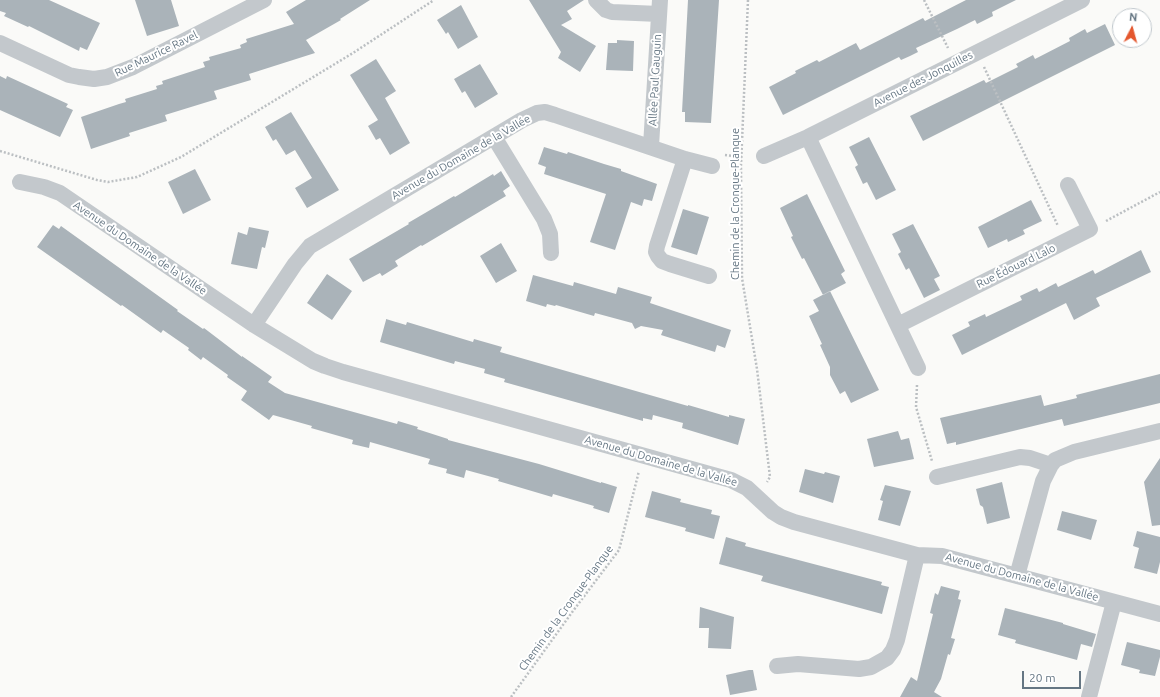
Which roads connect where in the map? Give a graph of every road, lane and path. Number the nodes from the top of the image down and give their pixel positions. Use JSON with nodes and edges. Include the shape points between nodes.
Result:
{"nodes":[{"id":1,"x":264,"y":0,"type":"edge"},
{"id":2,"x":434,"y":0,"type":"edge"},
{"id":3,"x":596,"y":0,"type":"edge"},
{"id":4,"x":748,"y":0,"type":"edge"},
{"id":5,"x":924,"y":0,"type":"edge"},
{"id":6,"x":1082,"y":0,"type":"edge"},
{"id":7,"x":659,"y":7,"type":"edge"},
{"id":8,"x":0,"y":43,"type":"edge"},
{"id":9,"x":977,"y":52,"type":"junction"},
{"id":10,"x":956,"y":63,"type":"junction"},
{"id":11,"x":494,"y":137,"type":"junction"},
{"id":12,"x":808,"y":137,"type":"junction"},
{"id":13,"x":651,"y":146,"type":"junction"},
{"id":14,"x":0,"y":151,"type":"edge"},
{"id":15,"x":764,"y":156,"type":"dead end"},
{"id":16,"x":685,"y":159,"type":"junction"},
{"id":17,"x":712,"y":166,"type":"dead end"},
{"id":18,"x":20,"y":182,"type":"dead end"},
{"id":19,"x":1068,"y":185,"type":"dead end"},
{"id":20,"x":1160,"y":192,"type":"edge"},
{"id":21,"x":1090,"y":229,"type":"junction"},
{"id":22,"x":1065,"y":242,"type":"junction"},
{"id":23,"x":551,"y":253,"type":"dead end"},
{"id":24,"x":709,"y":276,"type":"dead end"},
{"id":25,"x":254,"y":325,"type":"junction"},
{"id":26,"x":898,"y":325,"type":"junction"},
{"id":27,"x":918,"y":368,"type":"joint"},
{"id":28,"x":1160,"y":431,"type":"edge"},
{"id":29,"x":644,"y":455,"type":"junction"},
{"id":30,"x":1051,"y":465,"type":"junction"},
{"id":31,"x":937,"y":477,"type":"joint"},
{"id":32,"x":757,"y":498,"type":"junction"},
{"id":33,"x":917,"y":555,"type":"junction"},
{"id":34,"x":1017,"y":576,"type":"junction"},
{"id":35,"x":1114,"y":602,"type":"junction"},
{"id":36,"x":1160,"y":614,"type":"edge"},
{"id":37,"x":777,"y":666,"type":"dead end"},
{"id":38,"x":511,"y":697,"type":"edge"},
{"id":39,"x":1089,"y":697,"type":"edge"}],
"edges":[{"from":1,"to":8,"type":"street","name":"Rue Maurice Ravel","via":[[133,67],[107,77],[79,77],[69,74]]},
{"from":2,"to":14,"type":"path","via":[[187,154],[137,177],[108,182],[97,180]]},
{"from":3,"to":7,"type":"street","name":"Allée Paul Gauguin","via":[[612,12]]},
{"from":4,"to":32,"type":"path","name":"Chemin de la Cronque-Planque","via":[[741,165],[742,278],[757,369],[770,477]]},
{"from":5,"to":10,"type":"path"},
{"from":6,"to":9,"type":"street","name":"Avenue des Jonquilles"},
{"from":7,"to":13,"type":"street","name":"Allée Paul Gauguin"},
{"from":9,"to":10,"type":"street","name":"Avenue des Jonquilles"},
{"from":9,"to":22,"type":"path"},
{"from":10,"to":12,"type":"street","name":"Avenue des Jonquilles"},
{"from":11,"to":13,"type":"street","name":"Avenue du Domaine de la Vallée","via":[[530,116],[545,112]]},
{"from":11,"to":23,"type":"street","via":[[544,219],[550,234]]},
{"from":11,"to":25,"type":"street","name":"Avenue du Domaine de la Vallée","via":[[310,246]]},
{"from":12,"to":15,"type":"street","name":"Avenue des Jonquilles"},
{"from":12,"to":26,"type":"street"},
{"from":13,"to":16,"type":"street","name":"Avenue du Domaine de la Vallée"},
{"from":16,"to":17,"type":"street","name":"Avenue du Domaine de la Vallée"},
{"from":16,"to":24,"type":"street","via":[[656,252],[662,261]]},
{"from":18,"to":25,"type":"street","name":"Avenue du Domaine de la Vallée","via":[[60,193]]},
{"from":19,"to":21,"type":"street"},
{"from":20,"to":21,"type":"path"},
{"from":21,"to":22,"type":"street","name":"Rue Édouard Lalo"},
{"from":22,"to":26,"type":"street","name":"Rue Édouard Lalo"},
{"from":25,"to":29,"type":"street","name":"Avenue du Domaine de la Vallée","via":[[313,361],[343,372]]},
{"from":26,"to":27,"type":"street"},
{"from":27,"to":31,"type":"path","via":[[916,407]]},
{"from":28,"to":30,"type":"street","via":[[1074,452],[1059,458]]},
{"from":29,"to":32,"type":"street","name":"Avenue du Domaine de la Vallée","via":[[731,480],[747,488]]},
{"from":29,"to":38,"type":"path","name":"Chemin de la Cronque-Planque","via":[[619,550]]},
{"from":30,"to":31,"type":"street","via":[[1020,457]]},
{"from":30,"to":34,"type":"street","via":[[1044,481]]},
{"from":32,"to":33,"type":"street","name":"Avenue du Domaine de la Vallée","via":[[773,512],[788,520]]},
{"from":33,"to":34,"type":"street","name":"Avenue du Domaine de la Vallée","via":[[942,556]]},
{"from":33,"to":37,"type":"street","via":[[897,640],[887,658],[871,667],[859,669],[798,664]]},
{"from":34,"to":35,"type":"street","name":"Avenue du Domaine de la Vallée"},
{"from":35,"to":36,"type":"street","name":"Avenue du Domaine de la Vallée"},
{"from":35,"to":39,"type":"street","name":"Avenue du Domaine de la Vallée"}]}
